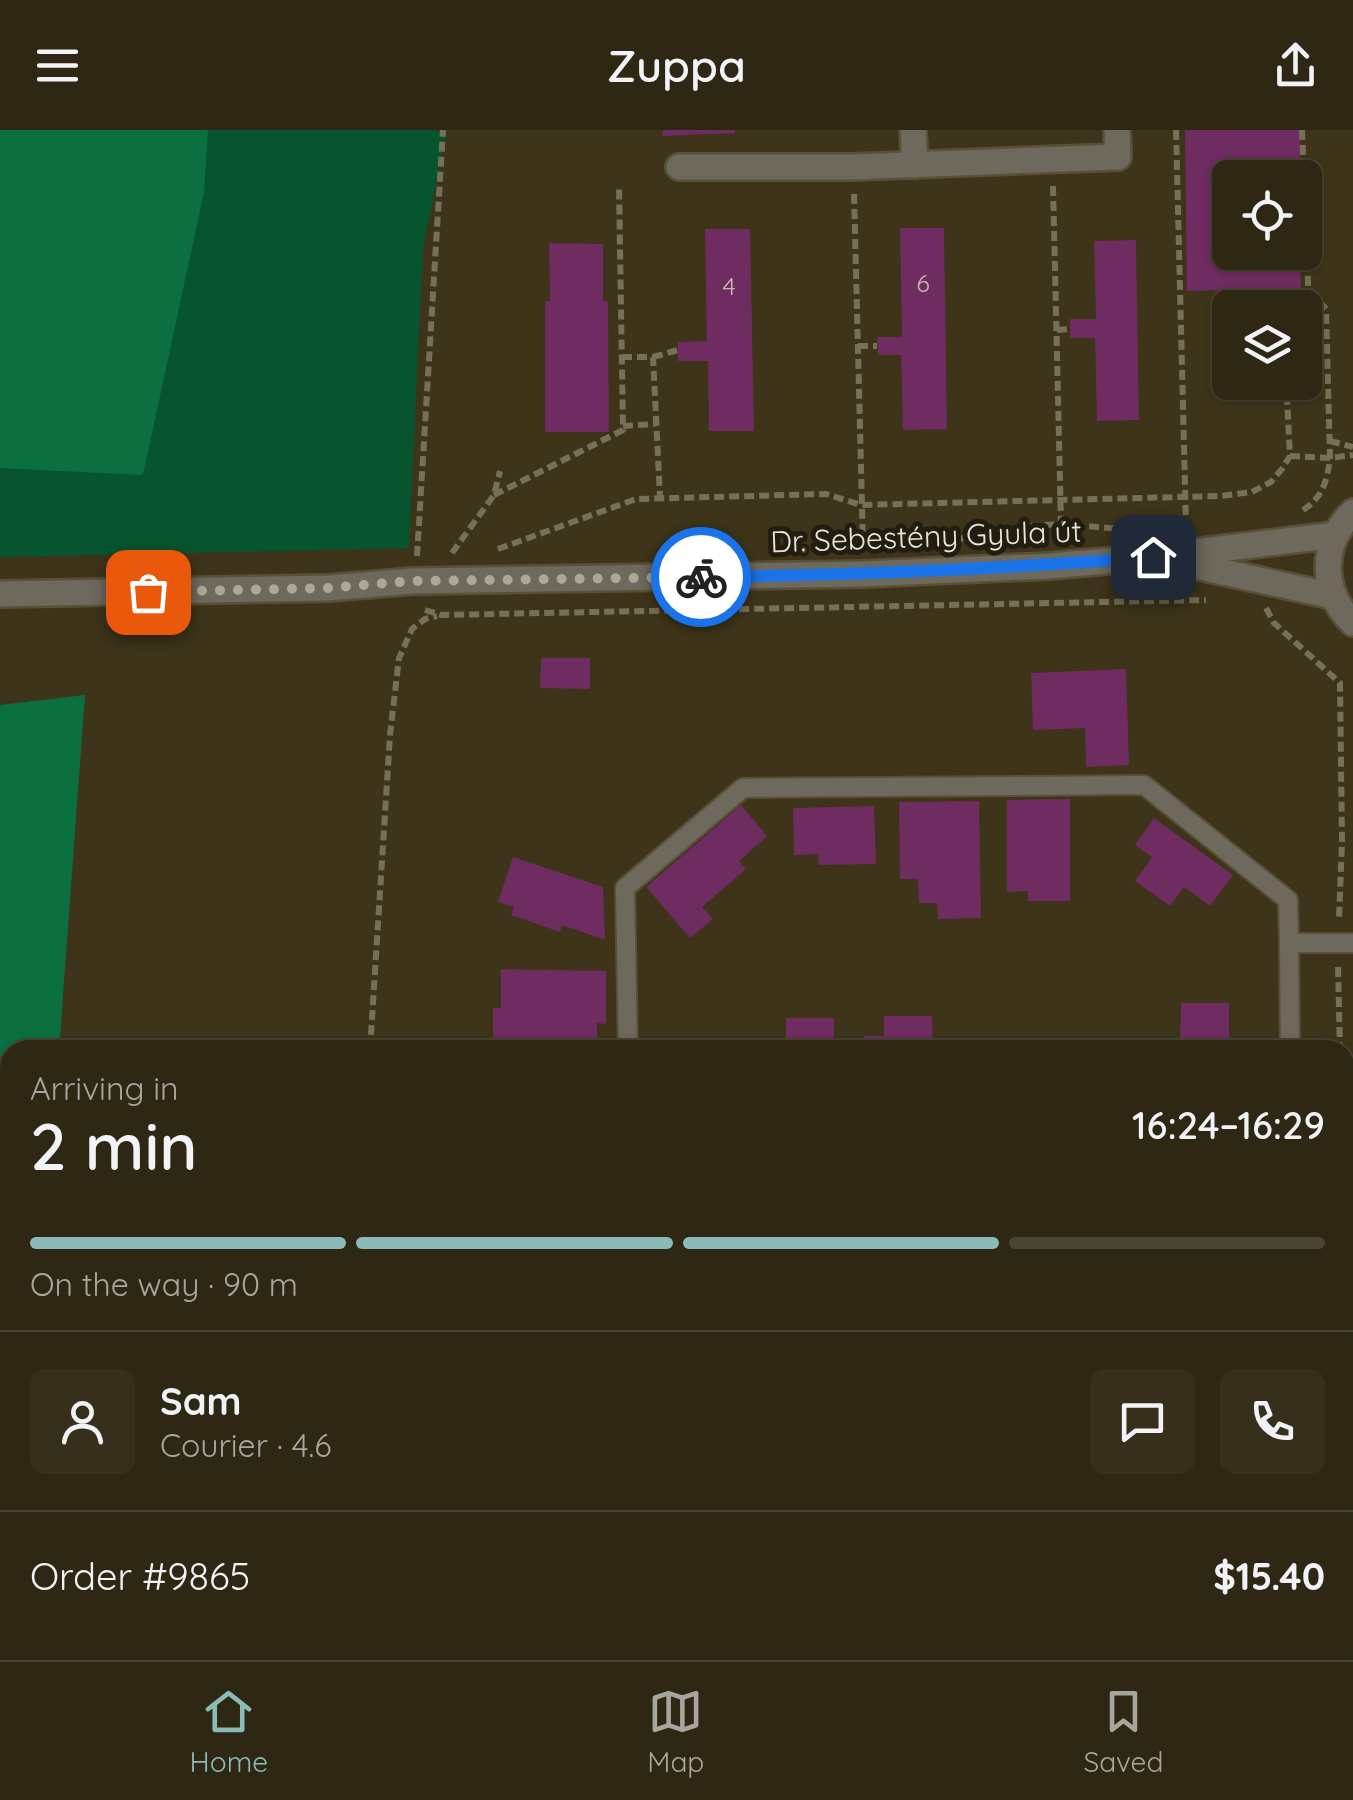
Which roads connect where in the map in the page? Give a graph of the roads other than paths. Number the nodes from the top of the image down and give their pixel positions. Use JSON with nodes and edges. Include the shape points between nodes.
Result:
{"nodes":[{"id":1,"x":913,"y":130,"type":"edge"},
{"id":2,"x":1117,"y":130,"type":"edge"},
{"id":3,"x":914,"y":164,"type":"junction"},
{"id":4,"x":678,"y":168,"type":"dead end"},
{"id":5,"x":1353,"y":512,"type":"edge"},
{"id":6,"x":1335,"y":535,"type":"junction"},
{"id":7,"x":1153,"y":557,"type":"junction"},
{"id":8,"x":0,"y":594,"type":"edge"},
{"id":9,"x":1333,"y":596,"type":"junction"},
{"id":10,"x":1353,"y":623,"type":"edge"},
{"id":11,"x":1289,"y":942,"type":"junction"},
{"id":12,"x":1345,"y":943,"type":"edge"},
{"id":13,"x":628,"y":1040,"type":"edge"},
{"id":14,"x":1290,"y":1040,"type":"edge"}],
"edges":[{"from":1,"to":3,"type":"street"},
{"from":2,"to":3,"type":"street","via":[[1118,157]]},
{"from":3,"to":4,"type":"street"},
{"from":5,"to":6,"type":"street"},
{"from":6,"to":7,"type":"street","name":"Dr. Sebestény Gyula út"},
{"from":6,"to":9,"type":"street","via":[[1328,565]]},
{"from":7,"to":8,"type":"street","name":"Dr. Sebestény Gyula út","via":[[863,574]]},
{"from":7,"to":9,"type":"street"},
{"from":9,"to":10,"type":"street"},
{"from":11,"to":12,"type":"lane"},
{"from":11,"to":13,"type":"lane","via":[[1288,900],[1144,785],[743,788],[625,888]]},
{"from":11,"to":14,"type":"lane"}]}
